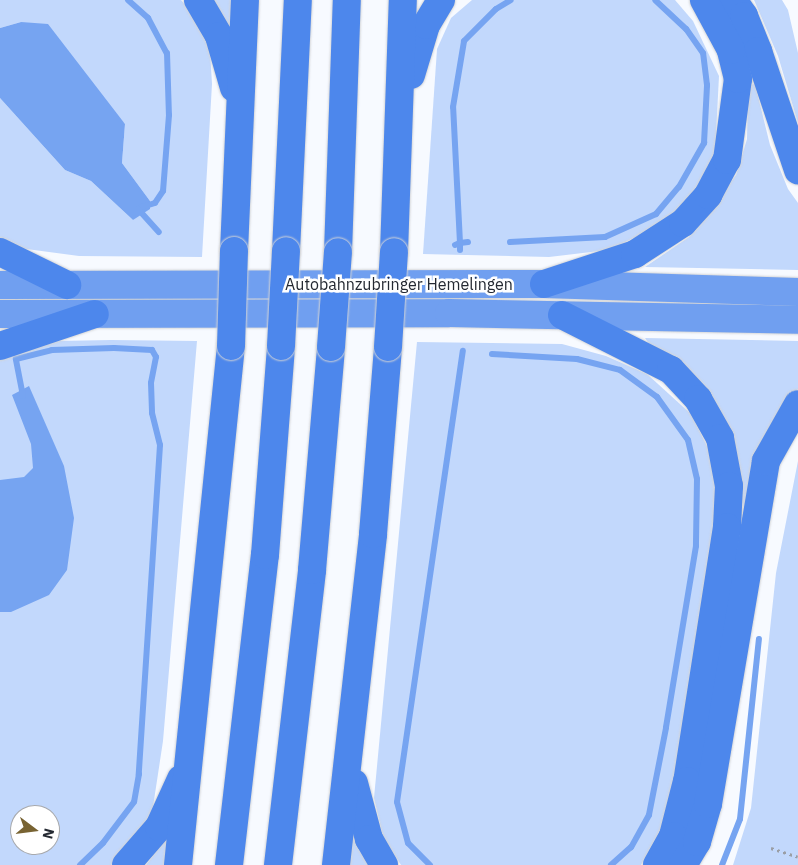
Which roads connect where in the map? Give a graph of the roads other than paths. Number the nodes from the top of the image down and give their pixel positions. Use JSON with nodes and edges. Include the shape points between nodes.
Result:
{"nodes":[{"id":1,"x":198,"y":0,"type":"edge"},
{"id":2,"x":245,"y":0,"type":"edge"},
{"id":3,"x":298,"y":0,"type":"edge"},
{"id":4,"x":347,"y":0,"type":"edge"},
{"id":5,"x":403,"y":0,"type":"edge"},
{"id":6,"x":441,"y":0,"type":"edge"},
{"id":7,"x":704,"y":0,"type":"edge"},
{"id":8,"x":733,"y":0,"type":"edge"},
{"id":9,"x":401,"y":105,"type":"junction"},
{"id":10,"x":241,"y":113,"type":"junction"},
{"id":11,"x":798,"y":170,"type":"edge"},
{"id":12,"x":0,"y":252,"type":"edge"},
{"id":13,"x":544,"y":284,"type":"junction"},
{"id":14,"x":0,"y":285,"type":"edge"},
{"id":15,"x":67,"y":285,"type":"junction"},
{"id":16,"x":798,"y":292,"type":"edge"},
{"id":17,"x":0,"y":314,"type":"edge"},
{"id":18,"x":95,"y":314,"type":"junction"},
{"id":19,"x":562,"y":315,"type":"junction"},
{"id":20,"x":798,"y":320,"type":"edge"},
{"id":21,"x":0,"y":346,"type":"edge"},
{"id":22,"x":798,"y":404,"type":"edge"},
{"id":23,"x":351,"y":750,"type":"junction"},
{"id":24,"x":191,"y":755,"type":"junction"},
{"id":25,"x":126,"y":865,"type":"edge"},
{"id":26,"x":178,"y":865,"type":"edge"},
{"id":27,"x":229,"y":865,"type":"edge"},
{"id":28,"x":278,"y":865,"type":"edge"},
{"id":29,"x":336,"y":865,"type":"edge"},
{"id":30,"x":384,"y":865,"type":"edge"},
{"id":31,"x":657,"y":865,"type":"edge"},
{"id":32,"x":683,"y":865,"type":"edge"}],
"edges":[{"from":1,"to":10,"type":"highway","via":[[219,36]]},
{"from":2,"to":10,"type":"highway"},
{"from":3,"to":27,"type":"highway","bridge":true,"via":[[281,346],[265,556]]},
{"from":4,"to":28,"type":"highway","bridge":true,"via":[[338,252],[331,346],[311,580]]},
{"from":5,"to":9,"type":"highway"},
{"from":6,"to":9,"type":"highway","via":[[426,25]]},
{"from":7,"to":13,"type":"highway","via":[[731,50],[738,79],[727,160],[708,195],[683,223],[635,254]]},
{"from":8,"to":11,"type":"highway","via":[[744,16],[758,51]]},
{"from":9,"to":23,"type":"highway","bridge":true,"via":[[388,347]]},
{"from":10,"to":24,"type":"highway","bridge":true,"via":[[230,346]]},
{"from":12,"to":15,"type":"highway"},
{"from":13,"to":15,"type":"highway","name":"Autobahnzubringer Hemelingen"},
{"from":13,"to":16,"type":"highway","name":"Autobahnzubringer Hemelingen"},
{"from":14,"to":15,"type":"highway","name":"Autobahnzubringer Hemelingen"},
{"from":17,"to":18,"type":"highway","name":"Autobahnzubringer Hemelingen"},
{"from":18,"to":19,"type":"highway","name":"Autobahnzubringer Hemelingen"},
{"from":18,"to":21,"type":"highway"},
{"from":19,"to":20,"type":"highway","name":"Autobahnzubringer Hemelingen"},
{"from":19,"to":31,"type":"highway","via":[[671,370],[698,398],[720,438],[730,486],[727,527],[687,781],[673,836]]},
{"from":22,"to":32,"type":"highway","via":[[766,461],[708,804],[696,842]]},
{"from":23,"to":29,"type":"highway"},
{"from":23,"to":30,"type":"highway","via":[[357,804]]},
{"from":24,"to":25,"type":"highway","via":[[158,827]]},
{"from":24,"to":26,"type":"highway"}]}
